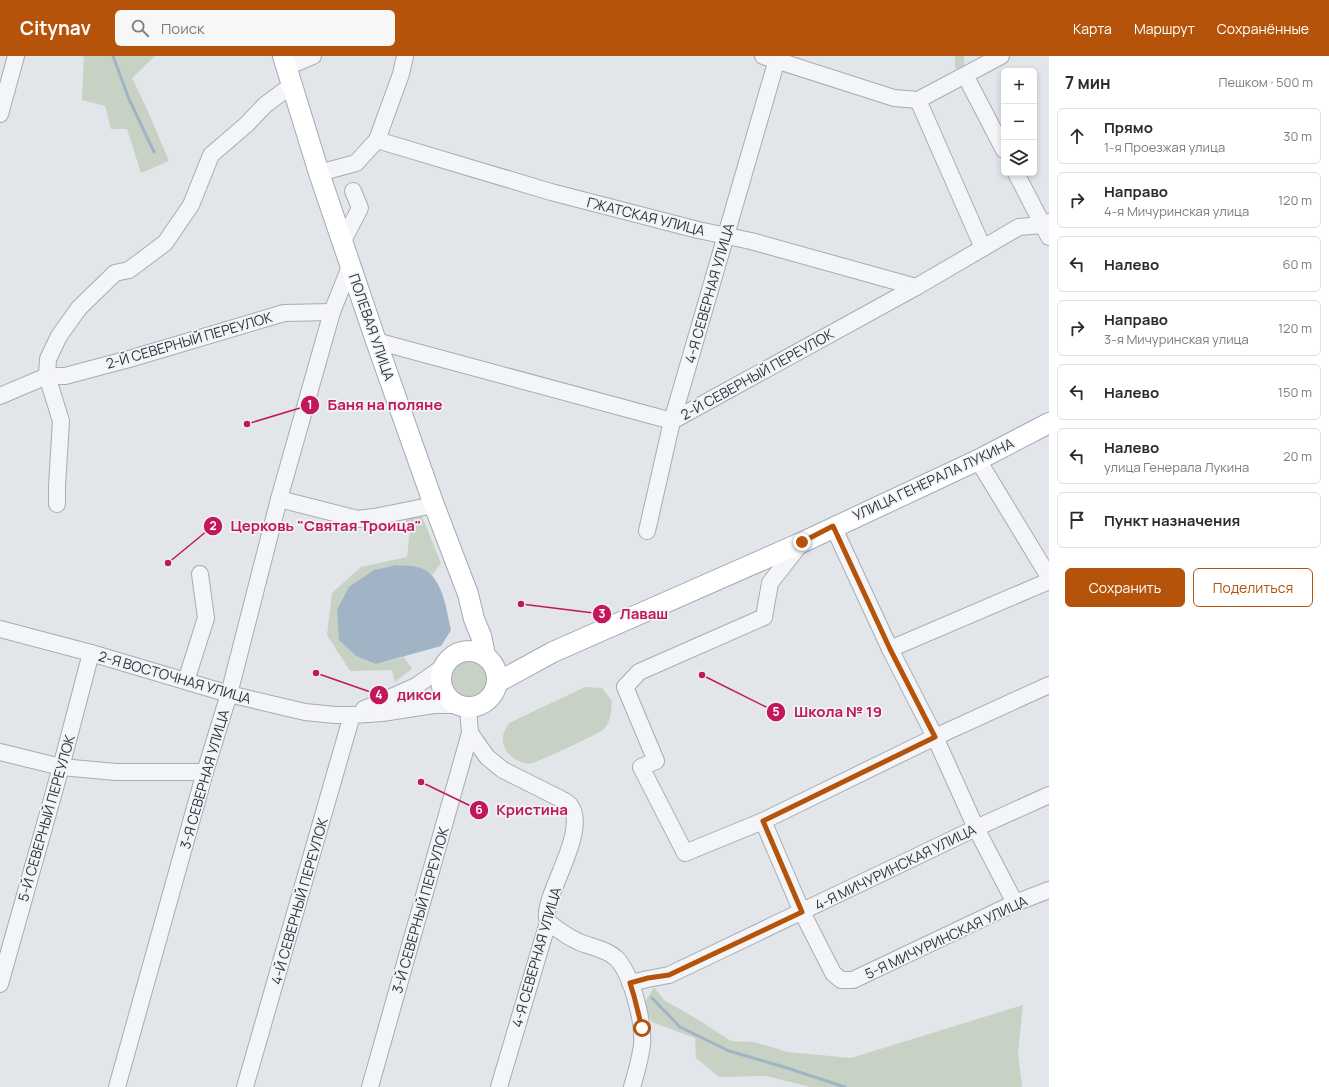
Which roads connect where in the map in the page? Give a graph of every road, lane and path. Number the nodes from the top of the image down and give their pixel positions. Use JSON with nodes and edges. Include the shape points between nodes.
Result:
{"nodes":[{"id":1,"x":16,"y":56,"type":"edge"},
{"id":2,"x":313,"y":56,"type":"edge"},
{"id":3,"x":405,"y":56,"type":"edge"},
{"id":4,"x":1002,"y":56,"type":"edge"},
{"id":5,"x":773,"y":57,"type":"edge"},
{"id":6,"x":287,"y":69,"type":"edge"},
{"id":7,"x":964,"y":75,"type":"junction"},
{"id":8,"x":918,"y":100,"type":"junction"},
{"id":9,"x":0,"y":114,"type":"edge"},
{"id":10,"x":377,"y":140,"type":"junction"},
{"id":11,"x":1001,"y":144,"type":"edge"},
{"id":12,"x":319,"y":173,"type":"junction"},
{"id":13,"x":1018,"y":176,"type":"edge"},
{"id":14,"x":354,"y":191,"type":"dead end"},
{"id":15,"x":1047,"y":228,"type":"edge"},
{"id":16,"x":725,"y":236,"type":"junction"},
{"id":17,"x":343,"y":241,"type":"junction"},
{"id":18,"x":983,"y":248,"type":"junction"},
{"id":19,"x":351,"y":264,"type":"junction"},
{"id":20,"x":916,"y":287,"type":"junction"},
{"id":21,"x":332,"y":312,"type":"junction"},
{"id":22,"x":376,"y":341,"type":"junction"},
{"id":23,"x":47,"y":376,"type":"junction"},
{"id":24,"x":0,"y":396,"type":"edge"},
{"id":25,"x":672,"y":421,"type":"junction"},
{"id":26,"x":1049,"y":422,"type":"edge"},
{"id":27,"x":978,"y":460,"type":"junction"},
{"id":28,"x":279,"y":499,"type":"junction"},
{"id":29,"x":57,"y":504,"type":"dead end"},
{"id":30,"x":434,"y":505,"type":"junction"},
{"id":31,"x":833,"y":526,"type":"junction"},
{"id":32,"x":648,"y":531,"type":"dead end"},
{"id":33,"x":802,"y":542,"type":"junction"},
{"id":34,"x":200,"y":574,"type":"dead end"},
{"id":35,"x":1049,"y":577,"type":"edge"},
{"id":36,"x":1049,"y":582,"type":"edge"},
{"id":37,"x":474,"y":619,"type":"junction"},
{"id":38,"x":0,"y":629,"type":"edge"},
{"id":39,"x":890,"y":649,"type":"junction"},
{"id":40,"x":463,"y":651,"type":"junction"},
{"id":41,"x":553,"y":652,"type":"junction"},
{"id":42,"x":91,"y":653,"type":"junction"},
{"id":43,"x":488,"y":657,"type":"junction"},
{"id":44,"x":443,"y":667,"type":"junction"},
{"id":45,"x":186,"y":681,"type":"junction"},
{"id":46,"x":498,"y":682,"type":"junction"},
{"id":47,"x":1049,"y":685,"type":"edge"},
{"id":48,"x":229,"y":694,"type":"junction"},
{"id":49,"x":464,"y":706,"type":"junction"},
{"id":50,"x":352,"y":715,"type":"junction"},
{"id":51,"x":470,"y":733,"type":"junction"},
{"id":52,"x":935,"y":737,"type":"junction"},
{"id":53,"x":0,"y":752,"type":"edge"},
{"id":54,"x":61,"y":767,"type":"junction"},
{"id":55,"x":205,"y":772,"type":"junction"},
{"id":56,"x":1049,"y":795,"type":"edge"},
{"id":57,"x":763,"y":821,"type":"junction"},
{"id":58,"x":976,"y":828,"type":"junction"},
{"id":59,"x":1049,"y":890,"type":"edge"},
{"id":60,"x":1015,"y":903,"type":"junction"},
{"id":61,"x":802,"y":912,"type":"junction"},
{"id":62,"x":548,"y":922,"type":"junction"},
{"id":63,"x":630,"y":983,"type":"junction"},
{"id":64,"x":0,"y":984,"type":"edge"},
{"id":65,"x":117,"y":1087,"type":"edge"},
{"id":66,"x":245,"y":1087,"type":"edge"},
{"id":67,"x":370,"y":1087,"type":"edge"},
{"id":68,"x":499,"y":1087,"type":"edge"},
{"id":69,"x":632,"y":1087,"type":"edge"}],
"edges":[{"from":1,"to":9,"type":"street"},
{"from":2,"to":6,"type":"street"},
{"from":3,"to":10,"type":"street"},
{"from":4,"to":7,"type":"street"},
{"from":5,"to":8,"type":"street","via":[[894,98]]},
{"from":5,"to":16,"type":"street","name":"4-Я СЕВЕРНАЯ УЛИЦА"},
{"from":6,"to":12,"type":"main road","name":"ПОЛЕВАЯ УЛИЦА"},
{"from":6,"to":23,"type":"street","via":[[265,105],[211,155],[191,205],[165,243],[129,270],[115,273],[79,308],[48,359]]},
{"from":7,"to":8,"type":"street"},
{"from":7,"to":11,"type":"street"},
{"from":8,"to":18,"type":"street"},
{"from":10,"to":12,"type":"street","via":[[356,163]]},
{"from":10,"to":16,"type":"street","name":"ГЖАТСКАЯ УЛИЦА","via":[[551,192]]},
{"from":12,"to":17,"type":"main road","name":"ПОЛЕВАЯ УЛИЦА"},
{"from":13,"to":15,"type":"street"},
{"from":14,"to":17,"type":"street","via":[[360,208]]},
{"from":15,"to":18,"type":"street","name":"2-Й СЕВЕРНЫЙ ПЕРЕУЛОК","via":[[1019,227]]},
{"from":16,"to":20,"type":"street","name":"ГЖАТСКАЯ УЛИЦА"},
{"from":16,"to":25,"type":"street","name":"4-Я СЕВЕРНАЯ УЛИЦА"},
{"from":17,"to":19,"type":"main road","name":"ПОЛЕВАЯ УЛИЦА"},
{"from":18,"to":20,"type":"street","name":"2-Й СЕВЕРНЫЙ ПЕРЕУЛОК"},
{"from":19,"to":21,"type":"street","name":"3-Я СЕВЕРНАЯ УЛИЦА"},
{"from":19,"to":22,"type":"main road","name":"ПОЛЕВАЯ УЛИЦА"},
{"from":20,"to":25,"type":"street","name":"2-Й СЕВЕРНЫЙ ПЕРЕУЛОК"},
{"from":21,"to":23,"type":"street","name":"2-Й СЕВЕРНЫЙ ПЕРЕУЛОК","via":[[284,312],[129,359],[65,376]]},
{"from":21,"to":28,"type":"street","name":"3-Я СЕВЕРНАЯ УЛИЦА"},
{"from":22,"to":25,"type":"street","name":"2-Й СЕВЕРНЫЙ ПЕРЕУЛОК"},
{"from":22,"to":30,"type":"main road","name":"ПОЛЕВАЯ УЛИЦА"},
{"from":23,"to":24,"type":"street"},
{"from":23,"to":29,"type":"street","via":[[61,421]]},
{"from":25,"to":32,"type":"street","name":"4-Я СЕВЕРНАЯ УЛИЦА"},
{"from":26,"to":27,"type":"main road","name":"УЛИЦА ГЕНЕРАЛА ЛУКИНА"},
{"from":27,"to":31,"type":"main road","name":"УЛИЦА ГЕНЕРАЛА ЛУКИНА"},
{"from":27,"to":35,"type":"street"},
{"from":28,"to":30,"type":"street","via":[[358,519]]},
{"from":28,"to":48,"type":"street","name":"3-Я СЕВЕРНАЯ УЛИЦА"},
{"from":30,"to":37,"type":"main road","name":"ПОЛЕВАЯ УЛИЦА","via":[[461,575]]},
{"from":31,"to":33,"type":"main road","name":"УЛИЦА ГЕНЕРАЛА ЛУКИНА"},
{"from":31,"to":39,"type":"street"},
{"from":33,"to":41,"type":"main road","name":"УЛИЦА ГЕНЕРАЛА ЛУКИНА"},
{"from":33,"to":57,"type":"street","via":[[770,583],[764,617],[639,672],[625,687],[656,761],[641,767],[685,853]]},
{"from":34,"to":45,"type":"street","via":[[206,618]]},
{"from":36,"to":39,"type":"street"},
{"from":37,"to":40,"type":"main road"},
{"from":37,"to":43,"type":"main road","name":"ПОЛЕВАЯ УЛИЦА"},
{"from":38,"to":42,"type":"street","name":"2-Я ВОСТОЧНАЯ УЛИЦА"},
{"from":39,"to":52,"type":"street"},
{"from":40,"to":43,"type":"main road","via":[[474,651]]},
{"from":40,"to":44,"type":"main road","via":[[451,657]]},
{"from":41,"to":43,"type":"main road","name":"УЛИЦА ГЕНЕРАЛА ЛУКИНА","via":[[526,660]]},
{"from":41,"to":46,"type":"main road","name":"УЛИЦА ГЕНЕРАЛА ЛУКИНА"},
{"from":42,"to":45,"type":"street","name":"2-Я ВОСТОЧНАЯ УЛИЦА"},
{"from":42,"to":54,"type":"street","name":"5-Й СЕВЕРНЫЙ ПЕРЕУЛОК"},
{"from":43,"to":46,"type":"main road","via":[[496,670]]},
{"from":44,"to":49,"type":"main road","via":[[441,685],[445,694],[451,701]]},
{"from":44,"to":50,"type":"street","name":"2-Я ВОСТОЧНАЯ УЛИЦА","via":[[416,686]]},
{"from":45,"to":48,"type":"street","name":"2-Я ВОСТОЧНАЯ УЛИЦА"},
{"from":46,"to":49,"type":"main road","via":[[493,695],[482,704]]},
{"from":47,"to":52,"type":"street"},
{"from":48,"to":50,"type":"street","name":"2-Я ВОСТОЧНАЯ УЛИЦА","via":[[305,712]]},
{"from":48,"to":55,"type":"street","name":"3-Я СЕВЕРНАЯ УЛИЦА"},
{"from":49,"to":50,"type":"street","name":"2-Я ВОСТОЧНАЯ УЛИЦА","via":[[434,705]]},
{"from":49,"to":51,"type":"street"},
{"from":50,"to":66,"type":"street","name":"4-Й СЕВЕРНЫЙ ПЕРЕУЛОК"},
{"from":51,"to":62,"type":"street","name":"4-Я СЕВЕРНАЯ УЛИЦА","via":[[487,757],[503,770],[569,805],[574,819],[572,840],[550,900],[546,914]]},
{"from":51,"to":67,"type":"street","name":"3-Й СЕВЕРНЫЙ ПЕРЕУЛОК"},
{"from":52,"to":57,"type":"street"},
{"from":52,"to":58,"type":"street"},
{"from":53,"to":54,"type":"street"},
{"from":54,"to":55,"type":"street","via":[[116,772]]},
{"from":54,"to":64,"type":"street","name":"5-Й СЕВЕРНЫЙ ПЕРЕУЛОК"},
{"from":55,"to":65,"type":"street","name":"3-Я СЕВЕРНАЯ УЛИЦА"},
{"from":56,"to":58,"type":"street","name":"4-Я МИЧУРИНСКАЯ УЛИЦА"},
{"from":57,"to":61,"type":"street"},
{"from":58,"to":60,"type":"street"},
{"from":58,"to":61,"type":"street","name":"4-Я МИЧУРИНСКАЯ УЛИЦА"},
{"from":59,"to":60,"type":"street","name":"5-Я МИЧУРИНСКАЯ УЛИЦА"},
{"from":60,"to":61,"type":"street","name":"5-Я МИЧУРИНСКАЯ УЛИЦА","via":[[853,980],[842,980],[833,974]]},
{"from":61,"to":63,"type":"street","name":"4-Я МИЧУРИНСКАЯ УЛИЦА","via":[[669,975]]},
{"from":62,"to":63,"type":"street","via":[[579,942],[605,951],[616,959]]},
{"from":62,"to":68,"type":"street","name":"4-Я СЕВЕРНАЯ УЛИЦА"},
{"from":63,"to":69,"type":"street","via":[[642,1028],[642,1045]]}]}
